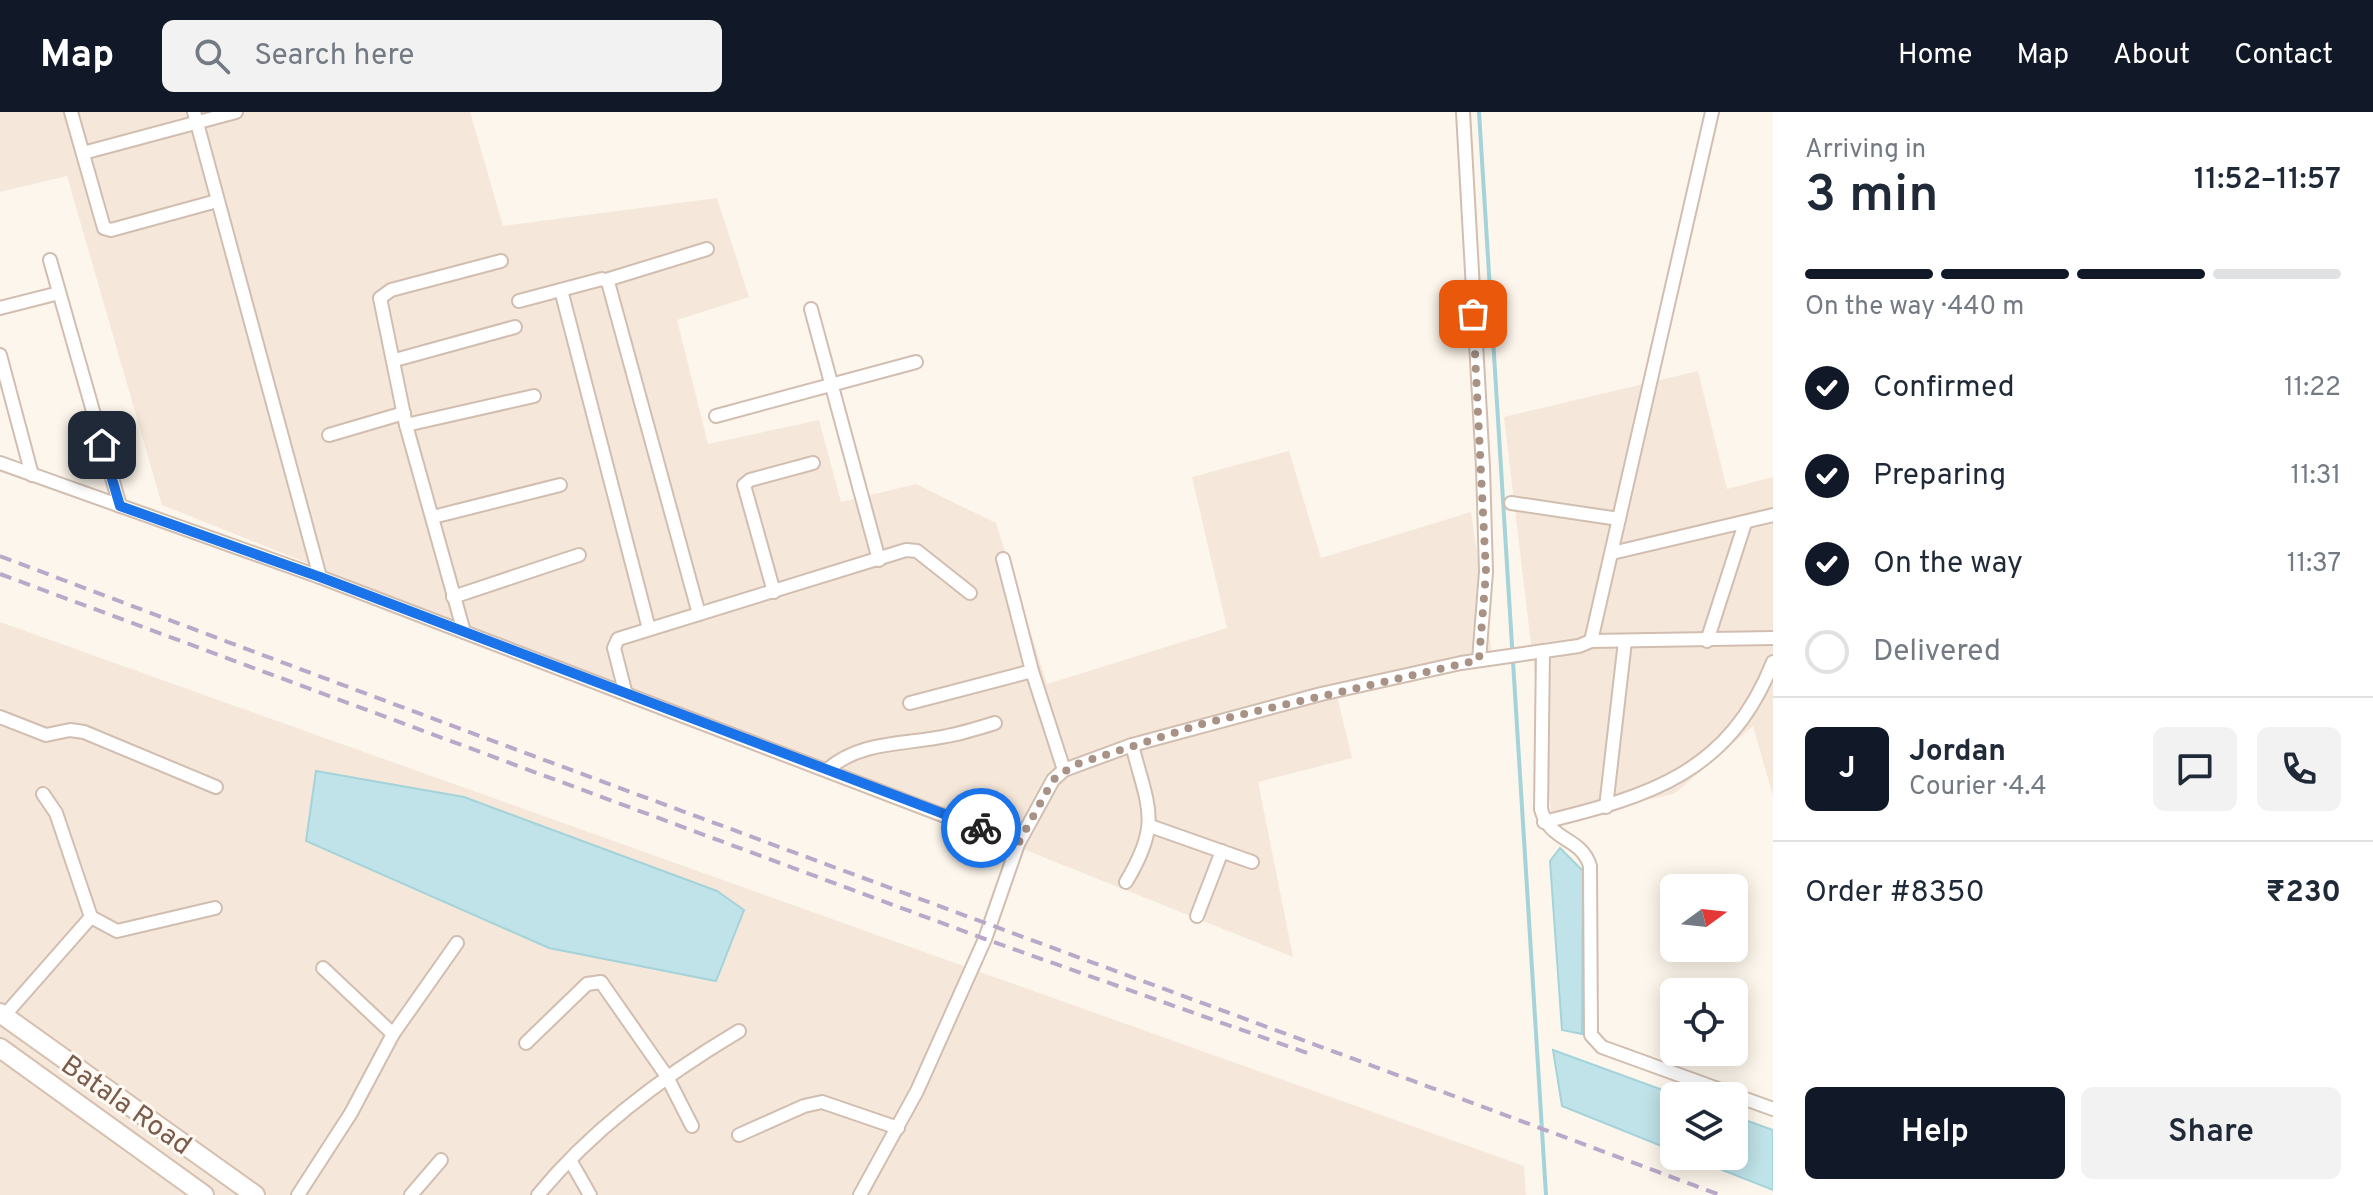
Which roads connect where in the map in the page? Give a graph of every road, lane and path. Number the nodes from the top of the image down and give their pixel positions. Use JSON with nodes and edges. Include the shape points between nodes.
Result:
{"nodes":[{"id":1,"x":71,"y":112,"type":"edge"},
{"id":2,"x":236,"y":112,"type":"edge"},
{"id":3,"x":1463,"y":112,"type":"edge"},
{"id":4,"x":1712,"y":112,"type":"edge"},
{"id":5,"x":195,"y":117,"type":"edge"},
{"id":6,"x":83,"y":153,"type":"junction"},
{"id":7,"x":217,"y":201,"type":"junction"},
{"id":8,"x":707,"y":249,"type":"dead end"},
{"id":9,"x":50,"y":260,"type":"dead end"},
{"id":10,"x":501,"y":261,"type":"dead end"},
{"id":11,"x":606,"y":280,"type":"junction"},
{"id":12,"x":561,"y":290,"type":"junction"},
{"id":13,"x":59,"y":293,"type":"junction"},
{"id":14,"x":519,"y":301,"type":"dead end"},
{"id":15,"x":0,"y":308,"type":"edge"},
{"id":16,"x":811,"y":309,"type":"dead end"},
{"id":17,"x":515,"y":327,"type":"dead end"},
{"id":18,"x":0,"y":355,"type":"edge"},
{"id":19,"x":395,"y":360,"type":"junction"},
{"id":20,"x":916,"y":362,"type":"dead end"},
{"id":21,"x":832,"y":387,"type":"junction"},
{"id":22,"x":534,"y":396,"type":"dead end"},
{"id":23,"x":6,"y":401,"type":"edge"},
{"id":24,"x":716,"y":416,"type":"dead end"},
{"id":25,"x":405,"y":419,"type":"junction"},
{"id":26,"x":329,"y":435,"type":"dead end"},
{"id":27,"x":0,"y":463,"type":"edge"},
{"id":28,"x":813,"y":463,"type":"dead end"},
{"id":29,"x":32,"y":475,"type":"junction"},
{"id":30,"x":560,"y":485,"type":"dead end"},
{"id":31,"x":1511,"y":503,"type":"dead end"},
{"id":32,"x":120,"y":506,"type":"junction"},
{"id":33,"x":1773,"y":515,"type":"edge"},
{"id":34,"x":433,"y":517,"type":"junction"},
{"id":35,"x":1619,"y":519,"type":"junction"},
{"id":36,"x":1745,"y":523,"type":"junction"},
{"id":37,"x":1612,"y":553,"type":"junction"},
{"id":38,"x":579,"y":555,"type":"dead end"},
{"id":39,"x":1003,"y":559,"type":"dead end"},
{"id":40,"x":879,"y":560,"type":"junction"},
{"id":41,"x":320,"y":577,"type":"junction"},
{"id":42,"x":774,"y":592,"type":"junction"},
{"id":43,"x":970,"y":593,"type":"dead end"},
{"id":44,"x":453,"y":597,"type":"junction"},
{"id":45,"x":699,"y":614,"type":"junction"},
{"id":46,"x":649,"y":629,"type":"junction"},
{"id":47,"x":464,"y":632,"type":"junction"},
{"id":48,"x":1773,"y":638,"type":"edge"},
{"id":49,"x":1591,"y":641,"type":"junction"},
{"id":50,"x":1625,"y":641,"type":"junction"},
{"id":51,"x":1707,"y":641,"type":"junction"},
{"id":52,"x":1543,"y":651,"type":"junction"},
{"id":53,"x":1479,"y":660,"type":"junction"},
{"id":54,"x":1773,"y":662,"type":"edge"},
{"id":55,"x":1032,"y":671,"type":"junction"},
{"id":56,"x":625,"y":691,"type":"junction"},
{"id":57,"x":910,"y":703,"type":"dead end"},
{"id":58,"x":0,"y":717,"type":"edge"},
{"id":59,"x":995,"y":723,"type":"dead end"},
{"id":60,"x":1132,"y":745,"type":"junction"},
{"id":61,"x":828,"y":769,"type":"junction"},
{"id":62,"x":1064,"y":770,"type":"junction"},
{"id":63,"x":216,"y":787,"type":"dead end"},
{"id":64,"x":43,"y":794,"type":"dead end"},
{"id":65,"x":1606,"y":807,"type":"junction"},
{"id":66,"x":1544,"y":822,"type":"junction"},
{"id":67,"x":1150,"y":826,"type":"junction"},
{"id":68,"x":1018,"y":844,"type":"junction"},
{"id":69,"x":1222,"y":851,"type":"junction"},
{"id":70,"x":1252,"y":862,"type":"dead end"},
{"id":71,"x":1126,"y":882,"type":"dead end"},
{"id":72,"x":215,"y":908,"type":"dead end"},
{"id":73,"x":1197,"y":916,"type":"dead end"},
{"id":74,"x":91,"y":917,"type":"junction"},
{"id":75,"x":457,"y":943,"type":"dead end"},
{"id":76,"x":323,"y":968,"type":"dead end"},
{"id":77,"x":2,"y":1015,"type":"edge"},
{"id":78,"x":739,"y":1031,"type":"dead end"},
{"id":79,"x":393,"y":1034,"type":"junction"},
{"id":80,"x":526,"y":1043,"type":"dead end"},
{"id":81,"x":0,"y":1048,"type":"edge"},
{"id":82,"x":666,"y":1075,"type":"junction"},
{"id":83,"x":1773,"y":1109,"type":"edge"},
{"id":84,"x":692,"y":1126,"type":"dead end"},
{"id":85,"x":898,"y":1128,"type":"junction"},
{"id":86,"x":739,"y":1135,"type":"dead end"},
{"id":87,"x":441,"y":1160,"type":"dead end"},
{"id":88,"x":570,"y":1160,"type":"junction"},
{"id":89,"x":204,"y":1195,"type":"edge"},
{"id":90,"x":255,"y":1195,"type":"edge"},
{"id":91,"x":298,"y":1195,"type":"edge"},
{"id":92,"x":411,"y":1195,"type":"edge"},
{"id":93,"x":538,"y":1195,"type":"edge"},
{"id":94,"x":590,"y":1195,"type":"edge"},
{"id":95,"x":860,"y":1195,"type":"edge"}],
"edges":[{"from":1,"to":6,"type":"street"},
{"from":2,"to":5,"type":"street"},
{"from":3,"to":53,"type":"street","via":[[1483,467],[1486,572]]},
{"from":4,"to":35,"type":"street"},
{"from":5,"to":6,"type":"street"},
{"from":5,"to":7,"type":"street"},
{"from":6,"to":7,"type":"street","via":[[107,229]]},
{"from":7,"to":41,"type":"street"},
{"from":8,"to":11,"type":"street"},
{"from":9,"to":13,"type":"street"},
{"from":10,"to":19,"type":"street","via":[[382,294]]},
{"from":11,"to":12,"type":"street"},
{"from":11,"to":45,"type":"street"},
{"from":12,"to":14,"type":"street"},
{"from":12,"to":46,"type":"street"},
{"from":13,"to":15,"type":"street"},
{"from":13,"to":32,"type":"street"},
{"from":16,"to":21,"type":"street"},
{"from":17,"to":19,"type":"street"},
{"from":18,"to":23,"type":"street"},
{"from":19,"to":25,"type":"street"},
{"from":20,"to":21,"type":"street"},
{"from":21,"to":24,"type":"street"},
{"from":21,"to":40,"type":"street"},
{"from":22,"to":25,"type":"street"},
{"from":23,"to":29,"type":"street"},
{"from":25,"to":26,"type":"street"},
{"from":25,"to":34,"type":"street"},
{"from":27,"to":29,"type":"street"},
{"from":28,"to":42,"type":"street","via":[[744,485]]},
{"from":29,"to":32,"type":"street"},
{"from":30,"to":34,"type":"street"},
{"from":31,"to":35,"type":"street"},
{"from":32,"to":41,"type":"street"},
{"from":33,"to":36,"type":"street"},
{"from":34,"to":44,"type":"street"},
{"from":35,"to":37,"type":"street"},
{"from":36,"to":37,"type":"street"},
{"from":36,"to":51,"type":"street"},
{"from":37,"to":49,"type":"street"},
{"from":38,"to":44,"type":"street"},
{"from":39,"to":55,"type":"street"},
{"from":40,"to":42,"type":"street"},
{"from":40,"to":43,"type":"street","via":[[917,551]]},
{"from":41,"to":47,"type":"street"},
{"from":42,"to":45,"type":"street"},
{"from":44,"to":47,"type":"street"},
{"from":45,"to":46,"type":"street"},
{"from":46,"to":56,"type":"street","via":[[615,643]]},
{"from":47,"to":56,"type":"street"},
{"from":48,"to":51,"type":"street"},
{"from":49,"to":50,"type":"street"},
{"from":49,"to":52,"type":"street"},
{"from":50,"to":51,"type":"street"},
{"from":50,"to":65,"type":"street"},
{"from":52,"to":53,"type":"street"},
{"from":52,"to":66,"type":"street"},
{"from":53,"to":60,"type":"street","via":[[1321,694]]},
{"from":54,"to":65,"type":"street","via":[[1738,723],[1708,754],[1653,791]]},
{"from":55,"to":57,"type":"street"},
{"from":55,"to":62,"type":"street"},
{"from":56,"to":61,"type":"street"},
{"from":58,"to":63,"type":"street","via":[[46,735],[84,732]]},
{"from":59,"to":61,"type":"street","via":[[851,753]]},
{"from":60,"to":62,"type":"street"},
{"from":60,"to":67,"type":"street"},
{"from":61,"to":68,"type":"street"},
{"from":62,"to":68,"type":"street","via":[[1053,780]]},
{"from":64,"to":74,"type":"street","via":[[65,834]]},
{"from":65,"to":66,"type":"street"},
{"from":66,"to":83,"type":"street","via":[[1582,850],[1590,866],[1589,1026],[1595,1042]]},
{"from":67,"to":69,"type":"street"},
{"from":67,"to":71,"type":"street","via":[[1145,851]]},
{"from":68,"to":85,"type":"street","via":[[985,939]]},
{"from":69,"to":70,"type":"street"},
{"from":69,"to":73,"type":"street"},
{"from":72,"to":74,"type":"street","via":[[117,931]]},
{"from":74,"to":77,"type":"street"},
{"from":75,"to":79,"type":"street"},
{"from":76,"to":79,"type":"street"},
{"from":77,"to":90,"type":"main road","name":"Batala Road"},
{"from":78,"to":82,"type":"street"},
{"from":79,"to":91,"type":"street"},
{"from":80,"to":82,"type":"street","via":[[587,984],[601,982]]},
{"from":81,"to":89,"type":"main road","name":"Batala Road"},
{"from":82,"to":84,"type":"street"},
{"from":82,"to":88,"type":"street"},
{"from":85,"to":86,"type":"street","via":[[822,1102]]},
{"from":85,"to":95,"type":"street"},
{"from":87,"to":92,"type":"street"},
{"from":88,"to":93,"type":"street"},
{"from":88,"to":94,"type":"street"}]}
